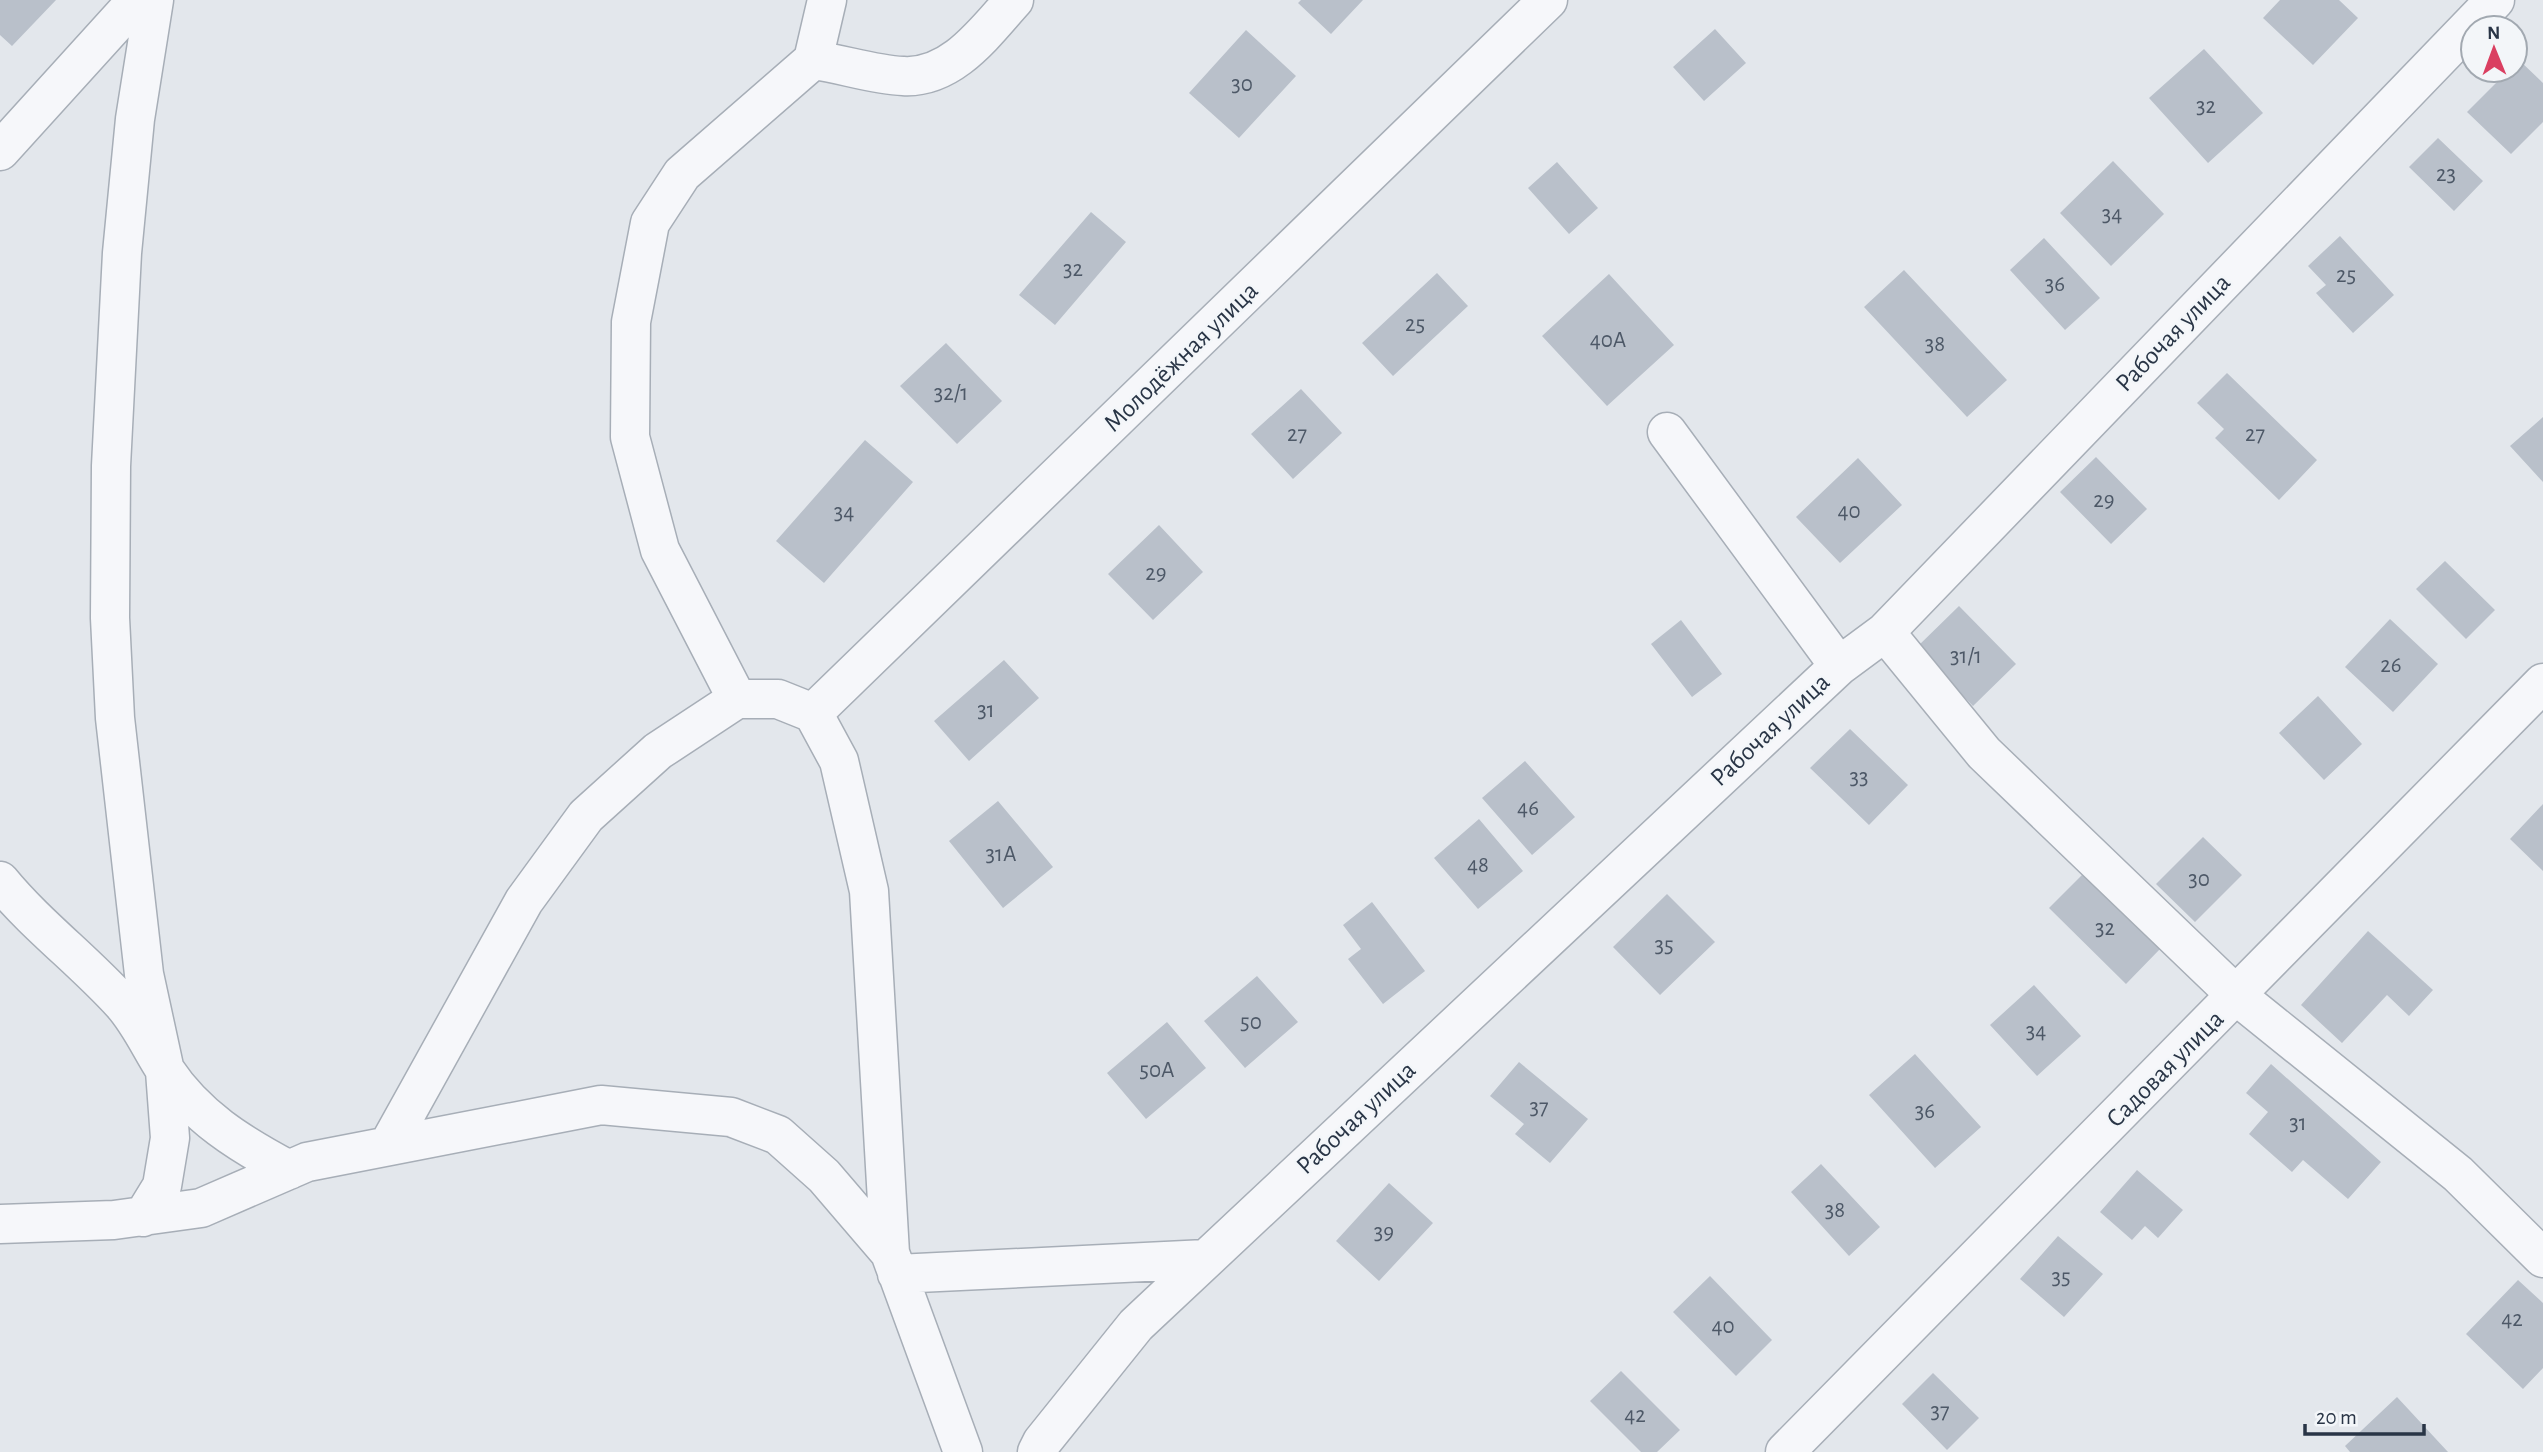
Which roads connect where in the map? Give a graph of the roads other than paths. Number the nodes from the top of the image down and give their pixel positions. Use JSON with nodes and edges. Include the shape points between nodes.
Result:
{"nodes":[{"id":1,"x":137,"y":0,"type":"edge"},
{"id":2,"x":154,"y":0,"type":"edge"},
{"id":3,"x":827,"y":0,"type":"edge"},
{"id":4,"x":1014,"y":0,"type":"edge"},
{"id":5,"x":1549,"y":0,"type":"edge"},
{"id":6,"x":2495,"y":0,"type":"edge"},
{"id":7,"x":813,"y":60,"type":"junction"},
{"id":8,"x":0,"y":151,"type":"edge"},
{"id":9,"x":1667,"y":432,"type":"dead end"},
{"id":10,"x":1885,"y":632,"type":"junction"},
{"id":11,"x":1839,"y":666,"type":"junction"},
{"id":12,"x":2543,"y":682,"type":"edge"},
{"id":13,"x":737,"y":699,"type":"junction"},
{"id":14,"x":813,"y":713,"type":"junction"},
{"id":15,"x":0,"y":881,"type":"edge"},
{"id":16,"x":2237,"y":996,"type":"junction"},
{"id":17,"x":165,"y":1071,"type":"junction"},
{"id":18,"x":388,"y":1146,"type":"junction"},
{"id":19,"x":289,"y":1170,"type":"junction"},
{"id":20,"x":143,"y":1217,"type":"junction"},
{"id":21,"x":0,"y":1224,"type":"edge"},
{"id":22,"x":2543,"y":1258,"type":"edge"},
{"id":23,"x":1206,"y":1259,"type":"junction"},
{"id":24,"x":893,"y":1264,"type":"junction"},
{"id":25,"x":963,"y":1452,"type":"edge"},
{"id":26,"x":1037,"y":1452,"type":"edge"},
{"id":27,"x":1785,"y":1452,"type":"edge"}],
"edges":[{"from":1,"to":8,"type":"street"},
{"from":2,"to":17,"type":"street","via":[[135,119],[122,253],[111,466],[110,618],[115,718],[144,974]]},
{"from":3,"to":7,"type":"street"},
{"from":4,"to":7,"type":"street","via":[[969,51],[925,74],[902,76]]},
{"from":5,"to":14,"type":"street","name":"Молодёжная улица"},
{"from":6,"to":10,"type":"street","name":"Рабочая улица"},
{"from":7,"to":13,"type":"street","via":[[682,174],[650,223],[631,322],[631,437],[660,551]]},
{"from":9,"to":11,"type":"street"},
{"from":10,"to":11,"type":"street","name":"Рабочая улица"},
{"from":10,"to":16,"type":"street","via":[[1984,753]]},
{"from":11,"to":23,"type":"street","name":"Рабочая улица"},
{"from":12,"to":16,"type":"street","name":"Садовая улица"},
{"from":13,"to":14,"type":"street","via":[[778,699]]},
{"from":13,"to":18,"type":"street","via":[[658,751],[586,816],[524,901]]},
{"from":14,"to":24,"type":"street","via":[[839,761],[869,891]]},
{"from":15,"to":17,"type":"street","via":[[135,1018]]},
{"from":16,"to":22,"type":"street","via":[[2458,1174]]},
{"from":16,"to":27,"type":"street","name":"Садовая улица"},
{"from":17,"to":19,"type":"street","via":[[198,1111],[236,1142]]},
{"from":17,"to":20,"type":"street","via":[[170,1138],[162,1186]]},
{"from":18,"to":19,"type":"street"},
{"from":18,"to":24,"type":"street","via":[[601,1105],[731,1116],[778,1135],[824,1176]]},
{"from":19,"to":20,"type":"street","via":[[201,1208]]},
{"from":20,"to":21,"type":"street"},
{"from":23,"to":24,"type":"street"},
{"from":23,"to":26,"type":"street","name":"Рабочая улица","via":[[1136,1325]]},
{"from":24,"to":25,"type":"street"}]}
